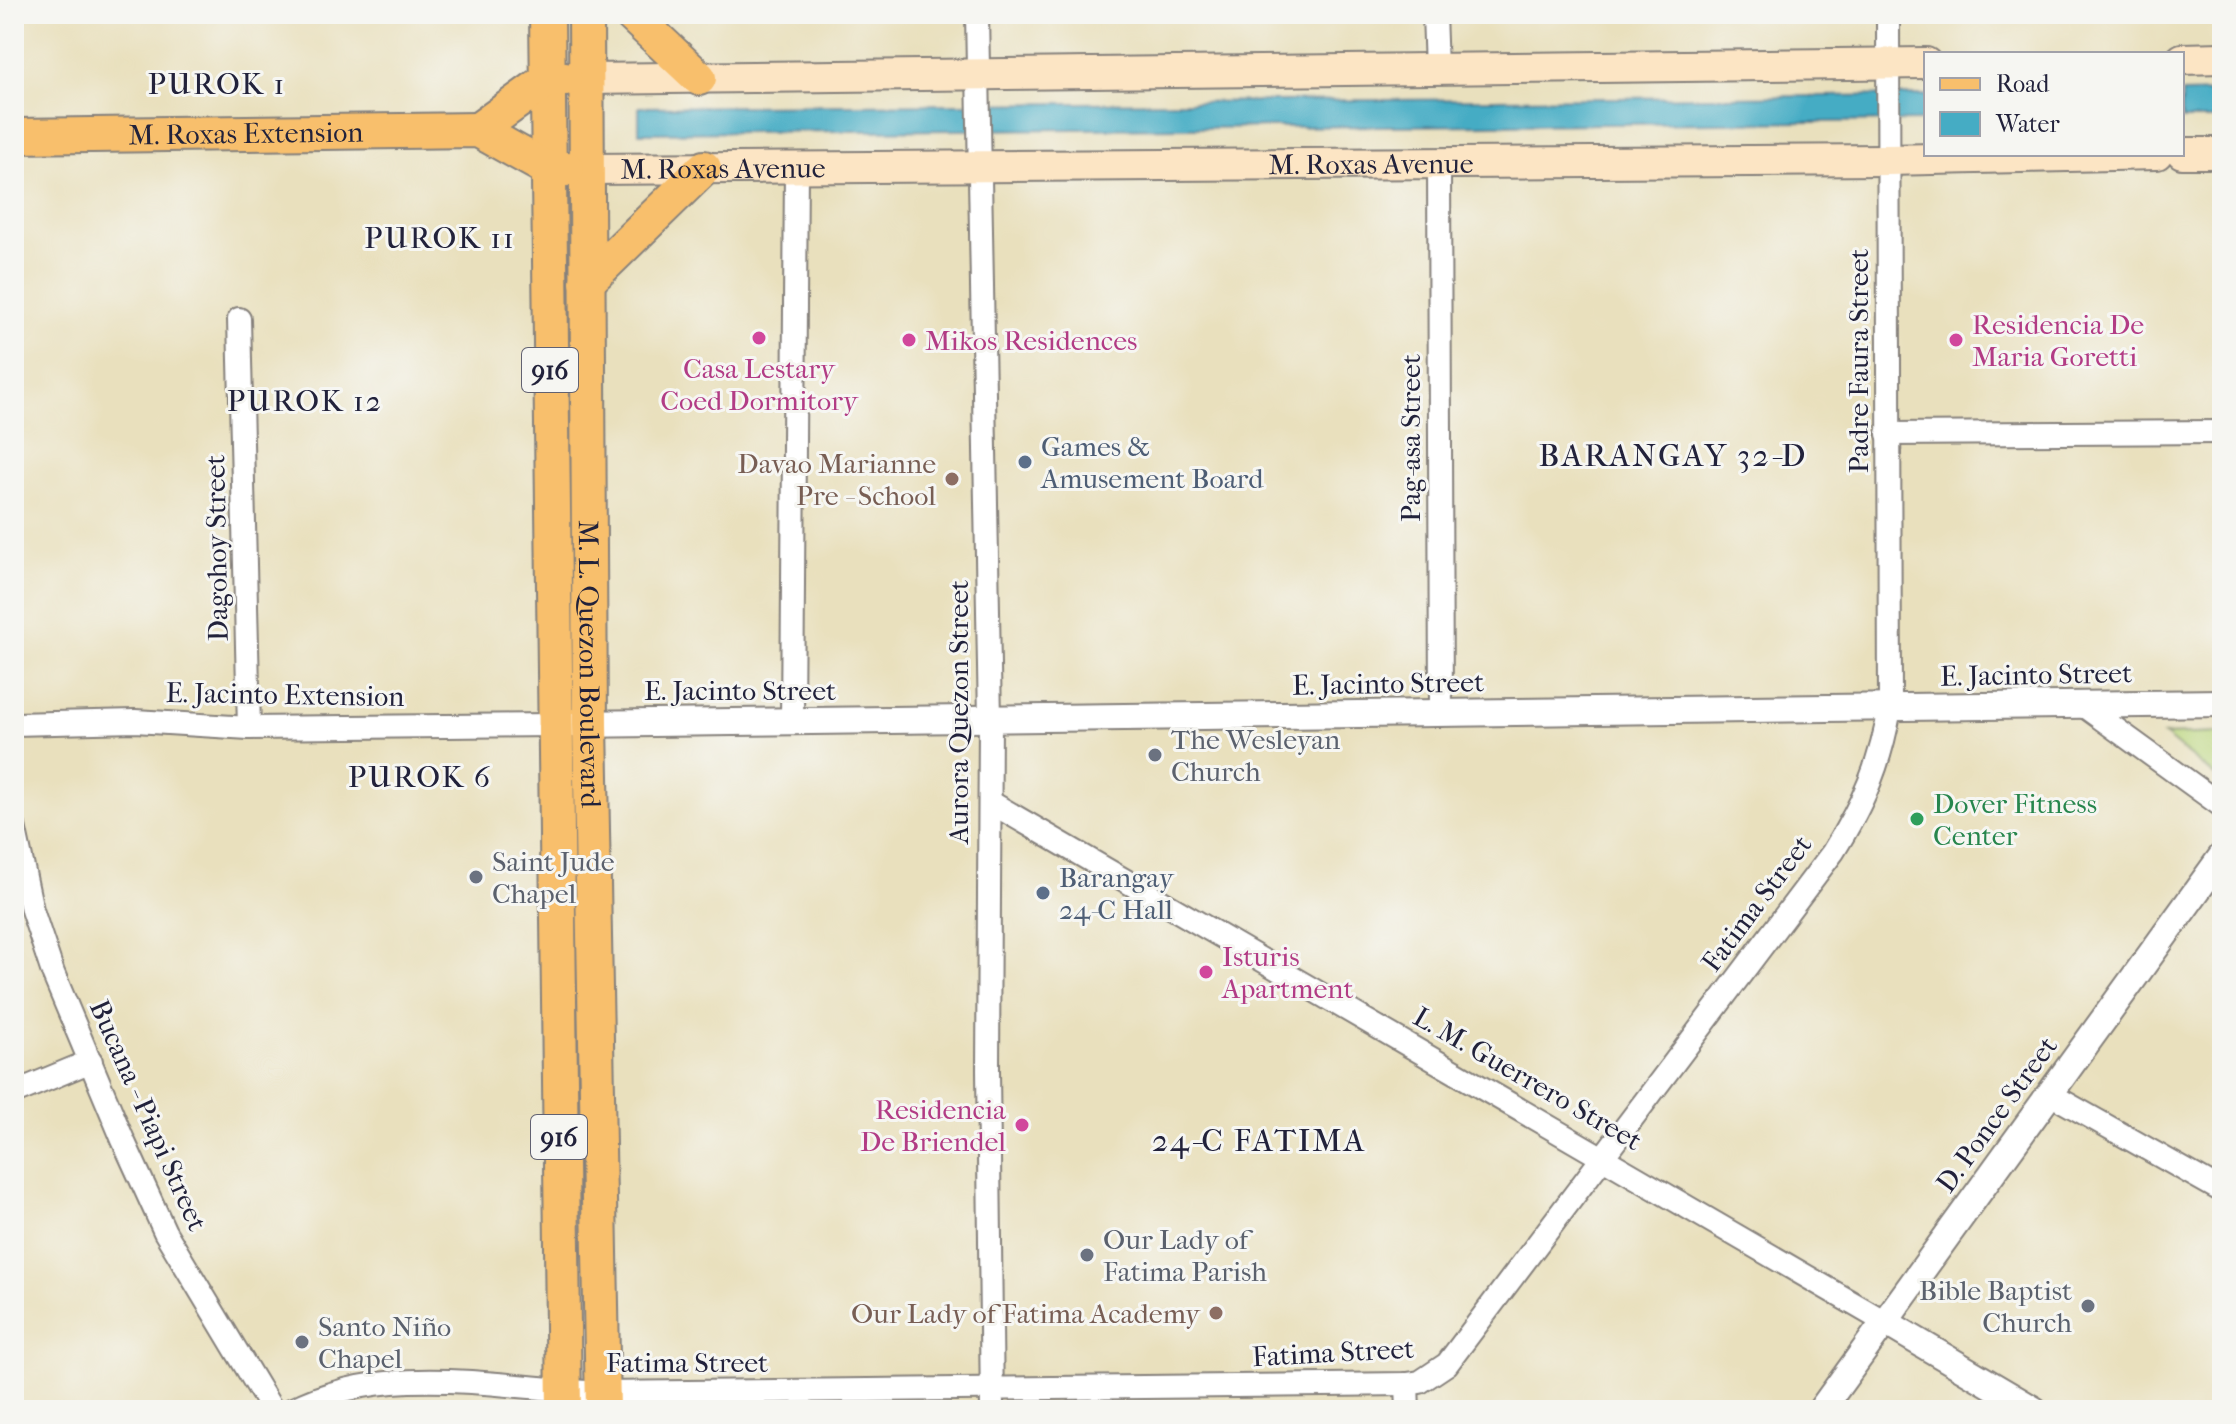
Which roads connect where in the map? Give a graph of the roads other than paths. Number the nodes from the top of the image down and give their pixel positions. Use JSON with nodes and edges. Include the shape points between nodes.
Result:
{"nodes":[{"id":1,"x":547,"y":14,"type":"edge"},
{"id":2,"x":586,"y":14,"type":"edge"},
{"id":3,"x":631,"y":14,"type":"edge"},
{"id":4,"x":977,"y":14,"type":"edge"},
{"id":5,"x":1434,"y":14,"type":"edge"},
{"id":6,"x":1888,"y":14,"type":"edge"},
{"id":7,"x":2222,"y":58,"type":"edge"},
{"id":8,"x":2184,"y":59,"type":"edge"},
{"id":9,"x":1924,"y":63,"type":"edge"},
{"id":10,"x":1888,"y":64,"type":"junction"},
{"id":11,"x":1436,"y":69,"type":"junction"},
{"id":12,"x":978,"y":74,"type":"junction"},
{"id":13,"x":699,"y":78,"type":"junction"},
{"id":14,"x":587,"y":79,"type":"junction"},
{"id":15,"x":547,"y":80,"type":"junction"},
{"id":16,"x":478,"y":130,"type":"junction"},
{"id":17,"x":14,"y":136,"type":"edge"},
{"id":18,"x":2184,"y":153,"type":"edge"},
{"id":19,"x":2222,"y":153,"type":"edge"},
{"id":20,"x":2067,"y":156,"type":"edge"},
{"id":21,"x":1888,"y":160,"type":"junction"},
{"id":22,"x":1439,"y":161,"type":"junction"},
{"id":23,"x":979,"y":165,"type":"junction"},
{"id":24,"x":796,"y":167,"type":"junction"},
{"id":25,"x":704,"y":168,"type":"junction"},
{"id":26,"x":548,"y":169,"type":"junction"},
{"id":27,"x":587,"y":169,"type":"junction"},
{"id":28,"x":587,"y":282,"type":"junction"},
{"id":29,"x":239,"y":319,"type":"dead end"},
{"id":30,"x":2222,"y":432,"type":"edge"},
{"id":31,"x":1888,"y":434,"type":"junction"},
{"id":32,"x":2222,"y":703,"type":"edge"},
{"id":33,"x":2084,"y":706,"type":"junction"},
{"id":34,"x":1890,"y":708,"type":"junction"},
{"id":35,"x":1441,"y":714,"type":"junction"},
{"id":36,"x":990,"y":720,"type":"junction"},
{"id":37,"x":792,"y":722,"type":"junction"},
{"id":38,"x":14,"y":724,"type":"edge"},
{"id":39,"x":590,"y":724,"type":"junction"},
{"id":40,"x":554,"y":725,"type":"junction"},
{"id":41,"x":249,"y":728,"type":"junction"},
{"id":42,"x":990,"y":802,"type":"junction"},
{"id":43,"x":2222,"y":806,"type":"edge"},
{"id":44,"x":14,"y":826,"type":"edge"},
{"id":45,"x":2222,"y":856,"type":"edge"},
{"id":46,"x":91,"y":1061,"type":"junction"},
{"id":47,"x":14,"y":1093,"type":"edge"},
{"id":48,"x":2050,"y":1094,"type":"junction"},
{"id":49,"x":1602,"y":1159,"type":"junction"},
{"id":50,"x":2222,"y":1191,"type":"edge"},
{"id":51,"x":1885,"y":1322,"type":"junction"},
{"id":52,"x":1407,"y":1384,"type":"junction"},
{"id":53,"x":992,"y":1399,"type":"edge"},
{"id":54,"x":564,"y":1401,"type":"edge"},
{"id":55,"x":603,"y":1401,"type":"edge"},
{"id":56,"x":272,"y":1410,"type":"edge"},
{"id":57,"x":291,"y":1410,"type":"edge"},
{"id":58,"x":1408,"y":1410,"type":"edge"},
{"id":59,"x":1821,"y":1410,"type":"edge"},
{"id":60,"x":2034,"y":1410,"type":"edge"}],
"edges":[{"from":1,"to":15,"type":"main road","name":"M. L. Quezon Boulevard","number":"916"},
{"from":2,"to":14,"type":"main road","name":"M. L. Quezon Boulevard","number":"916"},
{"from":3,"to":13,"type":"main road"},
{"from":4,"to":12,"type":"street","name":"Aurora Quezon Street"},
{"from":5,"to":11,"type":"street"},
{"from":6,"to":10,"type":"street","name":"Padre Faura Street"},
{"from":7,"to":8,"type":"main road"},
{"from":9,"to":10,"type":"main road"},
{"from":10,"to":11,"type":"main road"},
{"from":10,"to":21,"type":"street","name":"Padre Faura Street"},
{"from":11,"to":12,"type":"main road"},
{"from":12,"to":13,"type":"main road"},
{"from":12,"to":23,"type":"street","name":"Aurora Quezon Street"},
{"from":13,"to":14,"type":"main road"},
{"from":14,"to":15,"type":"main road"},
{"from":14,"to":27,"type":"main road","name":"M. L. Quezon Boulevard","number":"916"},
{"from":15,"to":16,"type":"main road"},
{"from":15,"to":26,"type":"main road","name":"M. L. Quezon Boulevard","number":"916"},
{"from":16,"to":17,"type":"main road","name":"M. Roxas Extension"},
{"from":16,"to":26,"type":"main road","name":"M. Roxas Extension"},
{"from":18,"to":19,"type":"main road"},
{"from":20,"to":21,"type":"main road","name":"M. Roxas Avenue"},
{"from":21,"to":22,"type":"main road","name":"M. Roxas Avenue"},
{"from":21,"to":31,"type":"street","name":"Padre Faura Street"},
{"from":22,"to":23,"type":"main road","name":"M. Roxas Avenue"},
{"from":22,"to":35,"type":"street","name":"Pag-asa Street"},
{"from":23,"to":24,"type":"main road","name":"M. Roxas Avenue"},
{"from":23,"to":36,"type":"street","name":"Aurora Quezon Street"},
{"from":24,"to":25,"type":"main road","name":"M. Roxas Avenue"},
{"from":24,"to":37,"type":"street"},
{"from":25,"to":27,"type":"main road","name":"M. Roxas Avenue"},
{"from":25,"to":28,"type":"main road"},
{"from":26,"to":27,"type":"main road","name":"M. Roxas Extension"},
{"from":26,"to":40,"type":"main road","name":"M. L. Quezon Boulevard","number":"916"},
{"from":27,"to":28,"type":"main road","name":"M. L. Quezon Boulevard","number":"916"},
{"from":28,"to":39,"type":"main road","name":"M. L. Quezon Boulevard","number":"916"},
{"from":29,"to":41,"type":"street","name":"Dagohoy Street"},
{"from":30,"to":31,"type":"street"},
{"from":31,"to":34,"type":"street","name":"Padre Faura Street"},
{"from":32,"to":33,"type":"street","name":"E. Jacinto Street"},
{"from":33,"to":34,"type":"street","name":"E. Jacinto Street"},
{"from":33,"to":43,"type":"street"},
{"from":34,"to":35,"type":"street","name":"E. Jacinto Street"},
{"from":34,"to":49,"type":"street","name":"Fatima Street","via":[[1881,759],[1861,807],[1833,852]]},
{"from":35,"to":36,"type":"street","name":"E. Jacinto Street"},
{"from":36,"to":37,"type":"street","name":"E. Jacinto Street"},
{"from":36,"to":42,"type":"street","name":"Aurora Quezon Street"},
{"from":37,"to":39,"type":"street","name":"E. Jacinto Street"},
{"from":38,"to":41,"type":"street","name":"E. Jacinto Extension","via":[[135,721]]},
{"from":39,"to":40,"type":"street","name":"E. Jacinto Street"},
{"from":39,"to":55,"type":"main road","name":"M. L. Quezon Boulevard","number":"916"},
{"from":40,"to":41,"type":"street","name":"E. Jacinto Extension"},
{"from":40,"to":54,"type":"main road","name":"M. L. Quezon Boulevard","number":"916"},
{"from":42,"to":49,"type":"street","name":"L. M. Guerrero Street"},
{"from":42,"to":53,"type":"street","name":"Aurora Quezon Street"},
{"from":44,"to":46,"type":"street","name":"Bucana - Piapi Street","via":[[36,923]]},
{"from":45,"to":48,"type":"street","name":"D. Ponce Street"},
{"from":46,"to":47,"type":"street"},
{"from":46,"to":56,"type":"street","name":"Bucana - Piapi Street","via":[[165,1232]]},
{"from":48,"to":50,"type":"street"},
{"from":48,"to":51,"type":"street","name":"D. Ponce Street"},
{"from":49,"to":51,"type":"street","name":"L. M. Guerrero Street"},
{"from":49,"to":52,"type":"street","name":"Fatima Street","via":[[1455,1355],[1435,1374]]},
{"from":51,"to":59,"type":"street","name":"D. Ponce Street"},
{"from":51,"to":60,"type":"street","name":"L. M. Guerrero Street"},
{"from":52,"to":53,"type":"street","name":"Fatima Street"},
{"from":52,"to":58,"type":"street"},
{"from":53,"to":55,"type":"street","name":"Fatima Street"},
{"from":54,"to":55,"type":"street","name":"Fatima Street"},
{"from":54,"to":57,"type":"street","name":"Fatima Street","via":[[476,1383],[396,1382],[337,1391]]}]}
